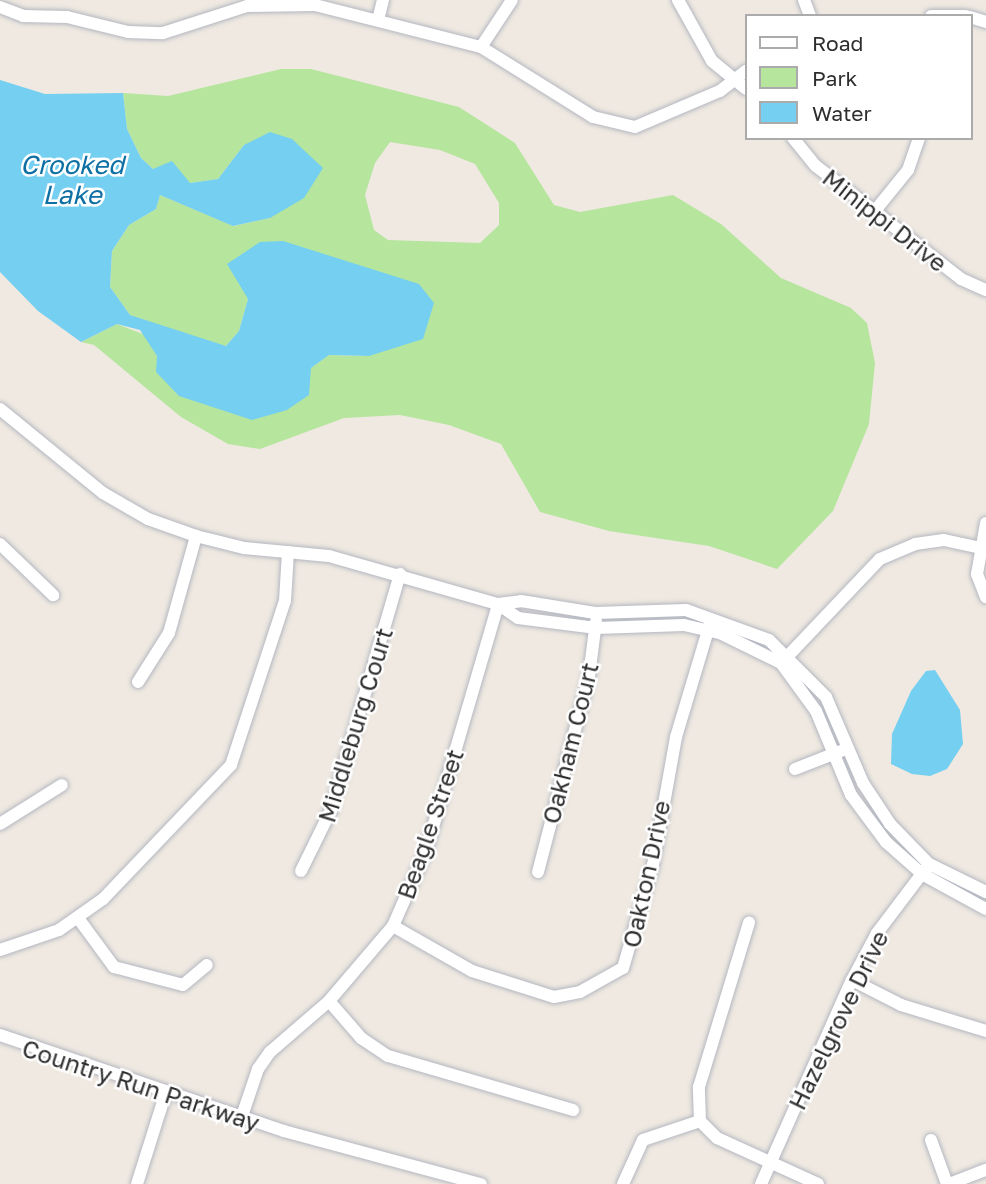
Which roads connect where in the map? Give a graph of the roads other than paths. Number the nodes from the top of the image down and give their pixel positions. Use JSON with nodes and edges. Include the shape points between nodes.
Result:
{"nodes":[{"id":1,"x":383,"y":0,"type":"edge"},
{"id":2,"x":512,"y":0,"type":"edge"},
{"id":3,"x":678,"y":0,"type":"edge"},
{"id":4,"x":269,"y":1,"type":"edge"},
{"id":5,"x":0,"y":7,"type":"edge"},
{"id":6,"x":378,"y":20,"type":"junction"},
{"id":7,"x":481,"y":47,"type":"junction"},
{"id":8,"x":744,"y":73,"type":"edge"},
{"id":9,"x":735,"y":81,"type":"junction"},
{"id":10,"x":744,"y":88,"type":"edge"},
{"id":11,"x":795,"y":140,"type":"edge"},
{"id":12,"x":918,"y":140,"type":"edge"},
{"id":13,"x":874,"y":212,"type":"junction"},
{"id":14,"x":986,"y":290,"type":"edge"},
{"id":15,"x":0,"y":409,"type":"edge"},
{"id":16,"x":986,"y":523,"type":"edge"},
{"id":17,"x":196,"y":536,"type":"junction"},
{"id":18,"x":0,"y":544,"type":"edge"},
{"id":19,"x":982,"y":548,"type":"edge"},
{"id":20,"x":288,"y":552,"type":"junction"},
{"id":21,"x":400,"y":575,"type":"junction"},
{"id":22,"x":53,"y":595,"type":"dead end"},
{"id":23,"x":986,"y":597,"type":"edge"},
{"id":24,"x":498,"y":604,"type":"junction"},
{"id":25,"x":595,"y":613,"type":"junction"},
{"id":26,"x":713,"y":617,"type":"junction"},
{"id":27,"x":596,"y":628,"type":"junction"},
{"id":28,"x":708,"y":632,"type":"junction"},
{"id":29,"x":785,"y":659,"type":"junction"},
{"id":30,"x":138,"y":682,"type":"dead end"},
{"id":31,"x":848,"y":749,"type":"junction"},
{"id":32,"x":835,"y":754,"type":"junction"},
{"id":33,"x":795,"y":769,"type":"dead end"},
{"id":34,"x":62,"y":785,"type":"dead end"},
{"id":35,"x":0,"y":824,"type":"edge"},
{"id":36,"x":926,"y":869,"type":"junction"},
{"id":37,"x":301,"y":871,"type":"dead end"},
{"id":38,"x":538,"y":872,"type":"dead end"},
{"id":39,"x":986,"y":892,"type":"edge"},
{"id":40,"x":986,"y":909,"type":"edge"},
{"id":41,"x":78,"y":918,"type":"junction"},
{"id":42,"x":749,"y":922,"type":"dead end"},
{"id":43,"x":393,"y":926,"type":"junction"},
{"id":44,"x":0,"y":950,"type":"edge"},
{"id":45,"x":208,"y":965,"type":"dead end"},
{"id":46,"x":852,"y":980,"type":"junction"},
{"id":47,"x":329,"y":1001,"type":"junction"},
{"id":48,"x":986,"y":1031,"type":"edge"},
{"id":49,"x":0,"y":1035,"type":"edge"},
{"id":50,"x":166,"y":1092,"type":"junction"},
{"id":51,"x":573,"y":1110,"type":"dead end"},
{"id":52,"x":242,"y":1116,"type":"junction"},
{"id":53,"x":700,"y":1121,"type":"junction"},
{"id":54,"x":931,"y":1140,"type":"dead end"},
{"id":55,"x":770,"y":1164,"type":"junction"},
{"id":56,"x":986,"y":1170,"type":"edge"},
{"id":57,"x":138,"y":1184,"type":"edge"},
{"id":58,"x":481,"y":1184,"type":"edge"},
{"id":59,"x":623,"y":1184,"type":"edge"},
{"id":60,"x":761,"y":1184,"type":"edge"},
{"id":61,"x":818,"y":1184,"type":"edge"},
{"id":62,"x":948,"y":1184,"type":"edge"}],
"edges":[{"from":1,"to":6,"type":"street"},
{"from":2,"to":7,"type":"street"},
{"from":3,"to":9,"type":"street","via":[[698,42]]},
{"from":4,"to":5,"type":"street","via":[[163,33],[128,32],[67,17],[23,16]]},
{"from":4,"to":6,"type":"street","via":[[315,5]]},
{"from":6,"to":7,"type":"street"},
{"from":7,"to":9,"type":"street","via":[[613,125],[658,122]]},
{"from":8,"to":9,"type":"street"},
{"from":9,"to":10,"type":"street"},
{"from":11,"to":13,"type":"street","name":"Minippi Drive","via":[[816,166]]},
{"from":12,"to":13,"type":"street","via":[[908,170]]},
{"from":13,"to":14,"type":"street","name":"Minippi Drive","via":[[961,279]]},
{"from":15,"to":17,"type":"street","via":[[103,493],[148,519]]},
{"from":16,"to":19,"type":"street"},
{"from":17,"to":20,"type":"street"},
{"from":17,"to":30,"type":"street","via":[[169,633]]},
{"from":18,"to":22,"type":"street"},
{"from":19,"to":23,"type":"street","via":[[977,574]]},
{"from":19,"to":29,"type":"street","via":[[944,540],[915,544],[880,559]]},
{"from":20,"to":21,"type":"street"},
{"from":20,"to":41,"type":"street","via":[[285,601],[231,765]]},
{"from":21,"to":24,"type":"street"},
{"from":21,"to":37,"type":"street","name":"Middleburg Court","via":[[331,810]]},
{"from":24,"to":25,"type":"street","via":[[521,601]]},
{"from":24,"to":27,"type":"street","via":[[518,618]]},
{"from":24,"to":43,"type":"street","name":"Beagle Street","via":[[426,851]]},
{"from":25,"to":26,"type":"street","via":[[650,608]]},
{"from":25,"to":27,"type":"street","name":"Oakham Court"},
{"from":26,"to":28,"type":"street","name":"Oakton Drive"},
{"from":26,"to":29,"type":"street","via":[[742,626]]},
{"from":27,"to":28,"type":"street","via":[[673,624]]},
{"from":27,"to":38,"type":"street","name":"Oakham Court","via":[[589,676]]},
{"from":28,"to":29,"type":"street"},
{"from":28,"to":43,"type":"street","name":"Oakton Drive","via":[[676,737],[653,865],[623,968],[580,992],[554,997],[472,971]]},
{"from":29,"to":31,"type":"street","via":[[826,697]]},
{"from":29,"to":32,"type":"street"},
{"from":31,"to":32,"type":"street"},
{"from":31,"to":36,"type":"street","via":[[890,824]]},
{"from":32,"to":33,"type":"street"},
{"from":32,"to":36,"type":"street","via":[[869,822]]},
{"from":34,"to":35,"type":"street"},
{"from":36,"to":39,"type":"street"},
{"from":36,"to":40,"type":"street"},
{"from":36,"to":46,"type":"street","name":"Hazelgrove Drive","via":[[877,933]]},
{"from":41,"to":44,"type":"street"},
{"from":41,"to":45,"type":"street","via":[[114,967],[183,985]]},
{"from":42,"to":53,"type":"street","via":[[699,1087]]},
{"from":43,"to":47,"type":"street","name":"Beagle Street"},
{"from":46,"to":48,"type":"street","via":[[901,1005]]},
{"from":46,"to":55,"type":"street","name":"Hazelgrove Drive"},
{"from":47,"to":51,"type":"street","via":[[361,1038],[388,1056]]},
{"from":47,"to":52,"type":"street","name":"Beagle Street","via":[[258,1069]]},
{"from":49,"to":50,"type":"street","name":"Country Run Parkway"},
{"from":50,"to":52,"type":"street","name":"Country Run Parkway"},
{"from":50,"to":57,"type":"street"},
{"from":52,"to":58,"type":"street","name":"Country Run Parkway"},
{"from":53,"to":55,"type":"street","via":[[717,1138]]},
{"from":53,"to":59,"type":"street","via":[[643,1140]]},
{"from":54,"to":62,"type":"street"},
{"from":55,"to":60,"type":"street","name":"Hazelgrove Drive"},
{"from":55,"to":61,"type":"street"},
{"from":56,"to":62,"type":"street"}]}
